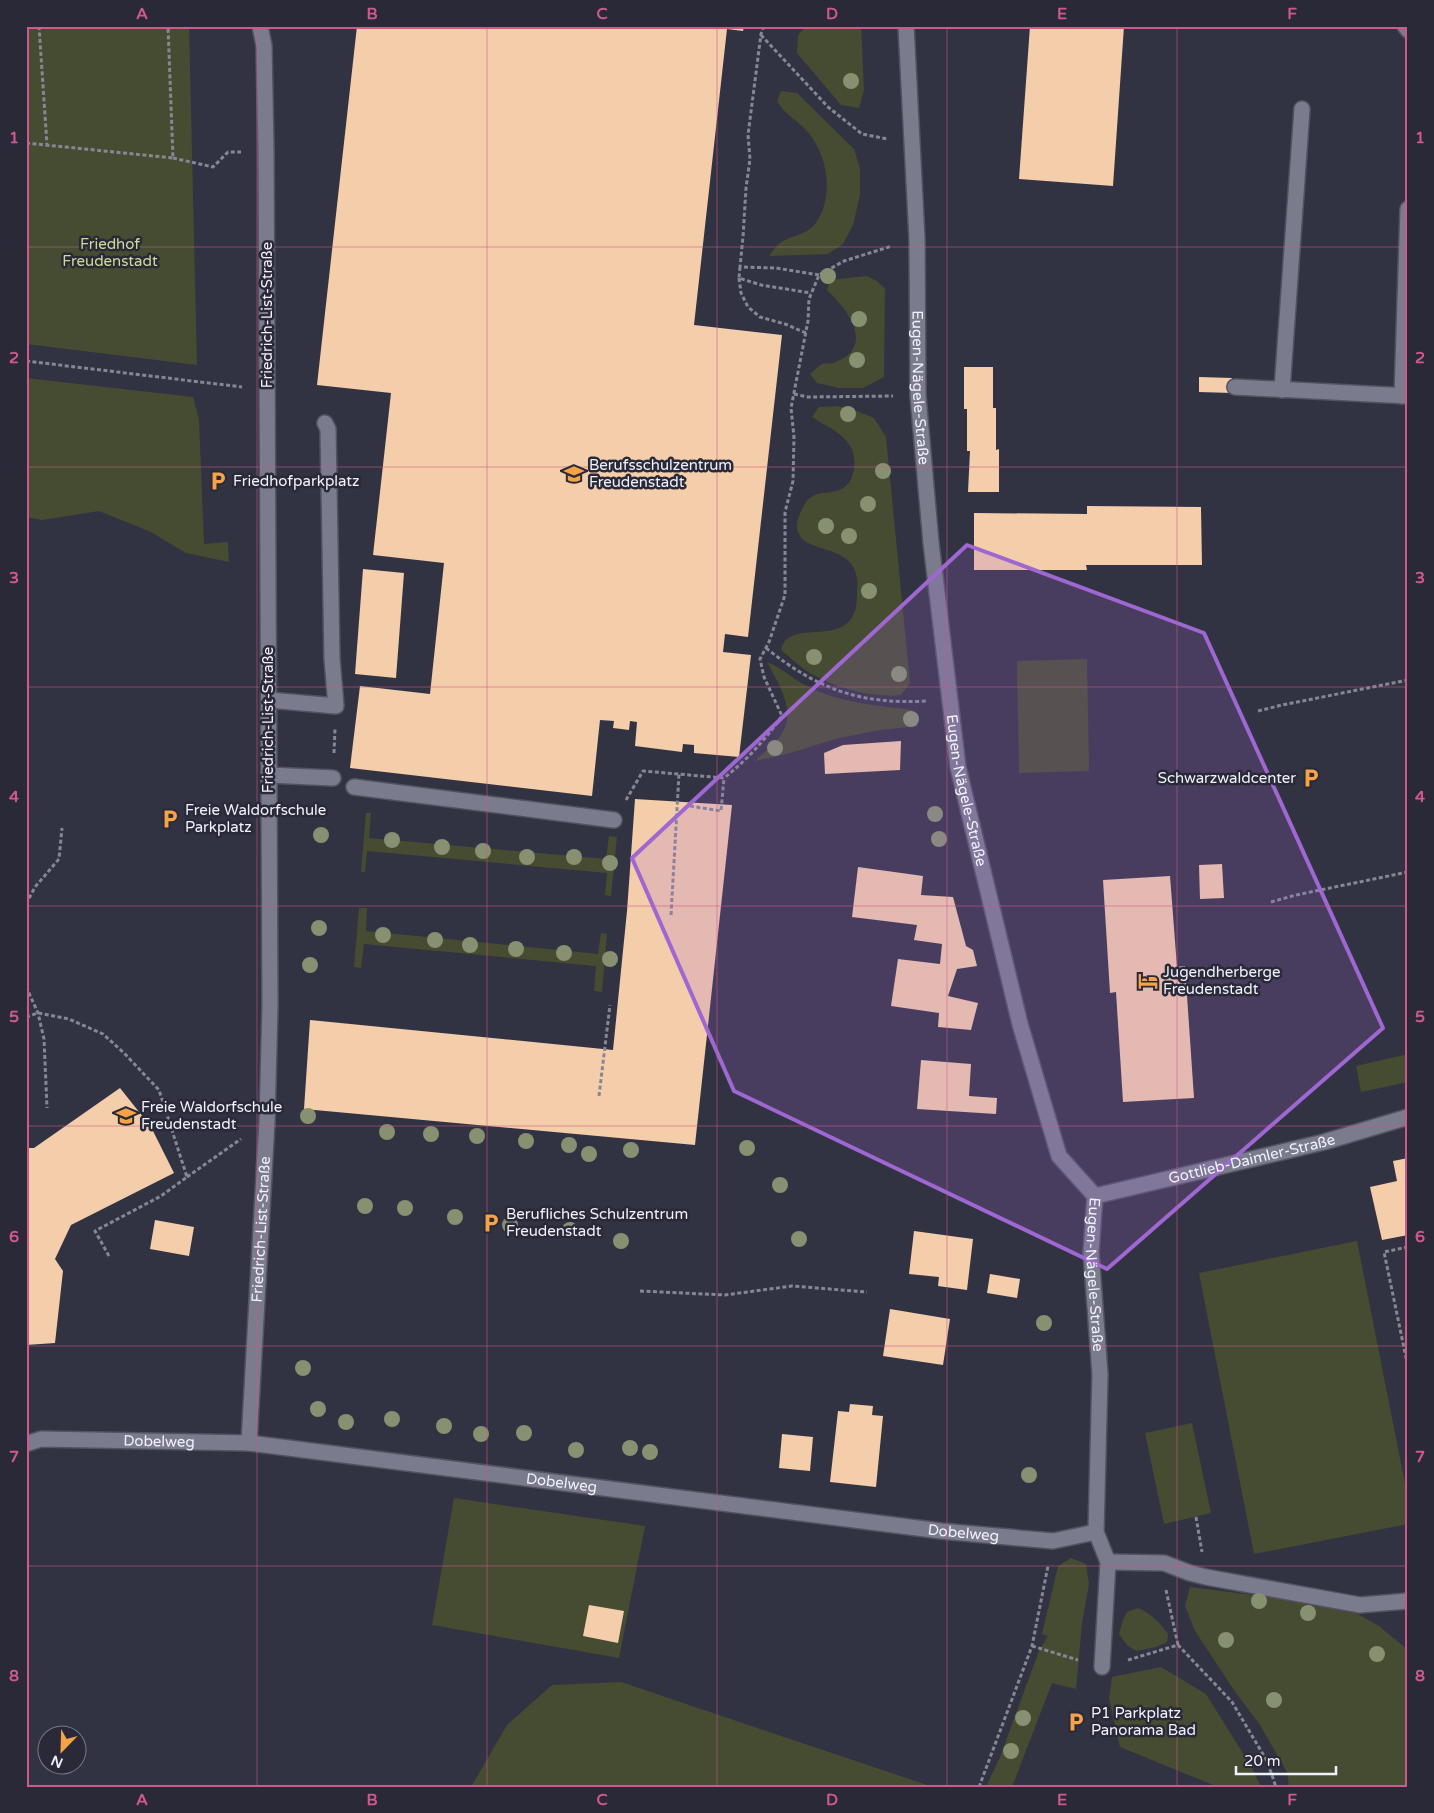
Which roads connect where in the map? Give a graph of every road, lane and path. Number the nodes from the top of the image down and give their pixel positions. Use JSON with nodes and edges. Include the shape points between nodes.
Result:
{"nodes":[{"id":1,"x":39,"y":26,"type":"edge"},
{"id":2,"x":168,"y":26,"type":"edge"},
{"id":3,"x":260,"y":26,"type":"edge"},
{"id":4,"x":764,"y":26,"type":"edge"},
{"id":5,"x":906,"y":26,"type":"edge"},
{"id":6,"x":1405,"y":26,"type":"edge"},
{"id":7,"x":1408,"y":30,"type":"edge"},
{"id":8,"x":761,"y":34,"type":"junction"},
{"id":9,"x":1302,"y":109,"type":"dead end"},
{"id":10,"x":26,"y":143,"type":"edge"},
{"id":11,"x":912,"y":144,"type":"junction"},
{"id":12,"x":47,"y":145,"type":"junction"},
{"id":13,"x":235,"y":152,"type":"dead end"},
{"id":14,"x":173,"y":158,"type":"junction"},
{"id":15,"x":1408,"y":209,"type":"edge"},
{"id":16,"x":916,"y":239,"type":"junction"},
{"id":17,"x":740,"y":267,"type":"junction"},
{"id":18,"x":819,"y":275,"type":"junction"},
{"id":19,"x":739,"y":278,"type":"junction"},
{"id":20,"x":811,"y":293,"type":"junction"},
{"id":21,"x":806,"y":333,"type":"junction"},
{"id":22,"x":26,"y":360,"type":"edge"},
{"id":23,"x":1235,"y":387,"type":"dead end"},
{"id":24,"x":268,"y":390,"type":"junction"},
{"id":25,"x":1282,"y":390,"type":"junction"},
{"id":26,"x":794,"y":394,"type":"junction"},
{"id":27,"x":918,"y":396,"type":"junction"},
{"id":28,"x":1405,"y":396,"type":"edge"},
{"id":29,"x":325,"y":423,"type":"dead end"},
{"id":30,"x":766,"y":648,"type":"junction"},
{"id":31,"x":1408,"y":680,"type":"edge"},
{"id":32,"x":269,"y":700,"type":"junction"},
{"id":33,"x":950,"y":700,"type":"junction"},
{"id":34,"x":1258,"y":711,"type":"dead end"},
{"id":35,"x":679,"y":774,"type":"junction"},
{"id":36,"x":269,"y":775,"type":"junction"},
{"id":37,"x":333,"y":778,"type":"dead end"},
{"id":38,"x":724,"y":778,"type":"junction"},
{"id":39,"x":354,"y":787,"type":"dead end"},
{"id":40,"x":690,"y":806,"type":"dead end"},
{"id":41,"x":614,"y":820,"type":"joint"},
{"id":42,"x":62,"y":828,"type":"dead end"},
{"id":43,"x":1408,"y":872,"type":"edge"},
{"id":44,"x":1271,"y":902,"type":"dead end"},
{"id":45,"x":26,"y":904,"type":"edge"},
{"id":46,"x":671,"y":915,"type":"dead end"},
{"id":47,"x":26,"y":980,"type":"edge"},
{"id":48,"x":610,"y":1005,"type":"dead end"},
{"id":49,"x":38,"y":1013,"type":"junction"},
{"id":50,"x":26,"y":1017,"type":"edge"},
{"id":51,"x":599,"y":1096,"type":"dead end"},
{"id":52,"x":47,"y":1108,"type":"dead end"},
{"id":53,"x":1408,"y":1117,"type":"edge"},
{"id":54,"x":267,"y":1121,"type":"junction"},
{"id":55,"x":187,"y":1177,"type":"junction"},
{"id":56,"x":1095,"y":1196,"type":"junction"},
{"id":57,"x":1408,"y":1247,"type":"edge"},
{"id":58,"x":109,"y":1256,"type":"dead end"},
{"id":59,"x":640,"y":1291,"type":"dead end"},
{"id":60,"x":867,"y":1292,"type":"dead end"},
{"id":61,"x":1408,"y":1367,"type":"edge"},
{"id":62,"x":249,"y":1443,"type":"junction"},
{"id":63,"x":26,"y":1444,"type":"edge"},
{"id":64,"x":1196,"y":1516,"type":"dead end"},
{"id":65,"x":1096,"y":1532,"type":"junction"},
{"id":66,"x":1053,"y":1541,"type":"junction"},
{"id":67,"x":1108,"y":1562,"type":"junction"},
{"id":68,"x":1164,"y":1563,"type":"junction"},
{"id":69,"x":1206,"y":1577,"type":"junction"},
{"id":70,"x":1408,"y":1601,"type":"edge"},
{"id":71,"x":1178,"y":1645,"type":"junction"},
{"id":72,"x":1032,"y":1646,"type":"junction"},
{"id":73,"x":1102,"y":1667,"type":"junction"},
{"id":74,"x":979,"y":1787,"type":"edge"},
{"id":75,"x":1276,"y":1787,"type":"edge"}],
"edges":[{"from":1,"to":12,"type":"path"},
{"from":2,"to":14,"type":"path"},
{"from":3,"to":24,"type":"street","name":"Friedrich-List-Straße","via":[[264,46]]},
{"from":4,"to":8,"type":"path"},
{"from":5,"to":11,"type":"street","name":"Eugen-Nägele-Straße"},
{"from":6,"to":7,"type":"street"},
{"from":8,"to":11,"type":"path","via":[[828,107],[862,134]]},
{"from":8,"to":17,"type":"path","via":[[748,134],[750,159]]},
{"from":9,"to":25,"type":"street"},
{"from":10,"to":12,"type":"path"},
{"from":11,"to":16,"type":"street","name":"Eugen-Nägele-Straße"},
{"from":12,"to":14,"type":"path"},
{"from":13,"to":14,"type":"path","via":[[228,152],[213,167]]},
{"from":15,"to":28,"type":"street"},
{"from":16,"to":18,"type":"path","via":[[844,261]]},
{"from":16,"to":27,"type":"street","name":"Eugen-Nägele-Straße"},
{"from":17,"to":18,"type":"path","via":[[776,268]]},
{"from":17,"to":19,"type":"path"},
{"from":18,"to":20,"type":"path"},
{"from":19,"to":20,"type":"path"},
{"from":19,"to":21,"type":"path","via":[[741,294],[748,307],[760,317]]},
{"from":20,"to":21,"type":"path"},
{"from":21,"to":26,"type":"path"},
{"from":22,"to":24,"type":"path"},
{"from":23,"to":25,"type":"street"},
{"from":24,"to":32,"type":"street","name":"Friedrich-List-Straße"},
{"from":25,"to":28,"type":"street"},
{"from":26,"to":27,"type":"path","via":[[808,397]]},
{"from":26,"to":30,"type":"path","via":[[791,408],[793,481],[785,512],[785,595]]},
{"from":27,"to":33,"type":"street","name":"Eugen-Nägele-Straße"},
{"from":29,"to":32,"type":"street","via":[[328,429],[332,659],[336,706]]},
{"from":30,"to":33,"type":"path","via":[[801,674],[829,688],[857,696],[908,702]]},
{"from":30,"to":38,"type":"path","via":[[760,659],[764,677],[782,716],[767,738]]},
{"from":31,"to":34,"type":"path"},
{"from":32,"to":36,"type":"street","name":"Friedrich-List-Straße"},
{"from":33,"to":56,"type":"street","name":"Eugen-Nägele-Straße","via":[[958,767],[1020,1024],[1059,1156]]},
{"from":35,"to":38,"type":"path"},
{"from":35,"to":41,"type":"path","via":[[643,771]]},
{"from":35,"to":46,"type":"path"},
{"from":36,"to":37,"type":"street"},
{"from":36,"to":54,"type":"street","name":"Friedrich-List-Straße"},
{"from":38,"to":40,"type":"path","via":[[721,811]]},
{"from":39,"to":41,"type":"street"},
{"from":42,"to":45,"type":"path","via":[[59,859],[35,887]]},
{"from":43,"to":44,"type":"path"},
{"from":47,"to":49,"type":"path"},
{"from":48,"to":51,"type":"path"},
{"from":49,"to":50,"type":"path"},
{"from":49,"to":52,"type":"path","via":[[44,1039]]},
{"from":49,"to":55,"type":"path","via":[[69,1019],[103,1034],[159,1090]]},
{"from":53,"to":56,"type":"street","name":"Gottlieb-Daimler-Straße","via":[[1324,1142]]},
{"from":54,"to":55,"type":"path"},
{"from":54,"to":62,"type":"street","name":"Friedrich-List-Straße"},
{"from":55,"to":58,"type":"path","via":[[161,1196],[95,1231]]},
{"from":56,"to":65,"type":"street","name":"Eugen-Nägele-Straße","via":[[1090,1252],[1100,1374]]},
{"from":57,"to":61,"type":"path","via":[[1384,1252]]},
{"from":59,"to":60,"type":"path","via":[[724,1295],[792,1286]]},
{"from":62,"to":63,"type":"street","name":"Dobelweg","via":[[40,1439]]},
{"from":62,"to":66,"type":"street","name":"Dobelweg","via":[[940,1531]]},
{"from":64,"to":69,"type":"path"},
{"from":65,"to":66,"type":"street","name":"Dobelweg"},
{"from":65,"to":67,"type":"street"},
{"from":66,"to":72,"type":"path"},
{"from":67,"to":68,"type":"street"},
{"from":67,"to":73,"type":"street"},
{"from":68,"to":69,"type":"street"},
{"from":68,"to":71,"type":"path","via":[[1165,1586]]},
{"from":69,"to":70,"type":"street","via":[[1360,1606]]},
{"from":71,"to":73,"type":"path"},
{"from":71,"to":75,"type":"path","via":[[1232,1702],[1268,1761]]},
{"from":72,"to":73,"type":"path"},
{"from":72,"to":74,"type":"path"}]}
